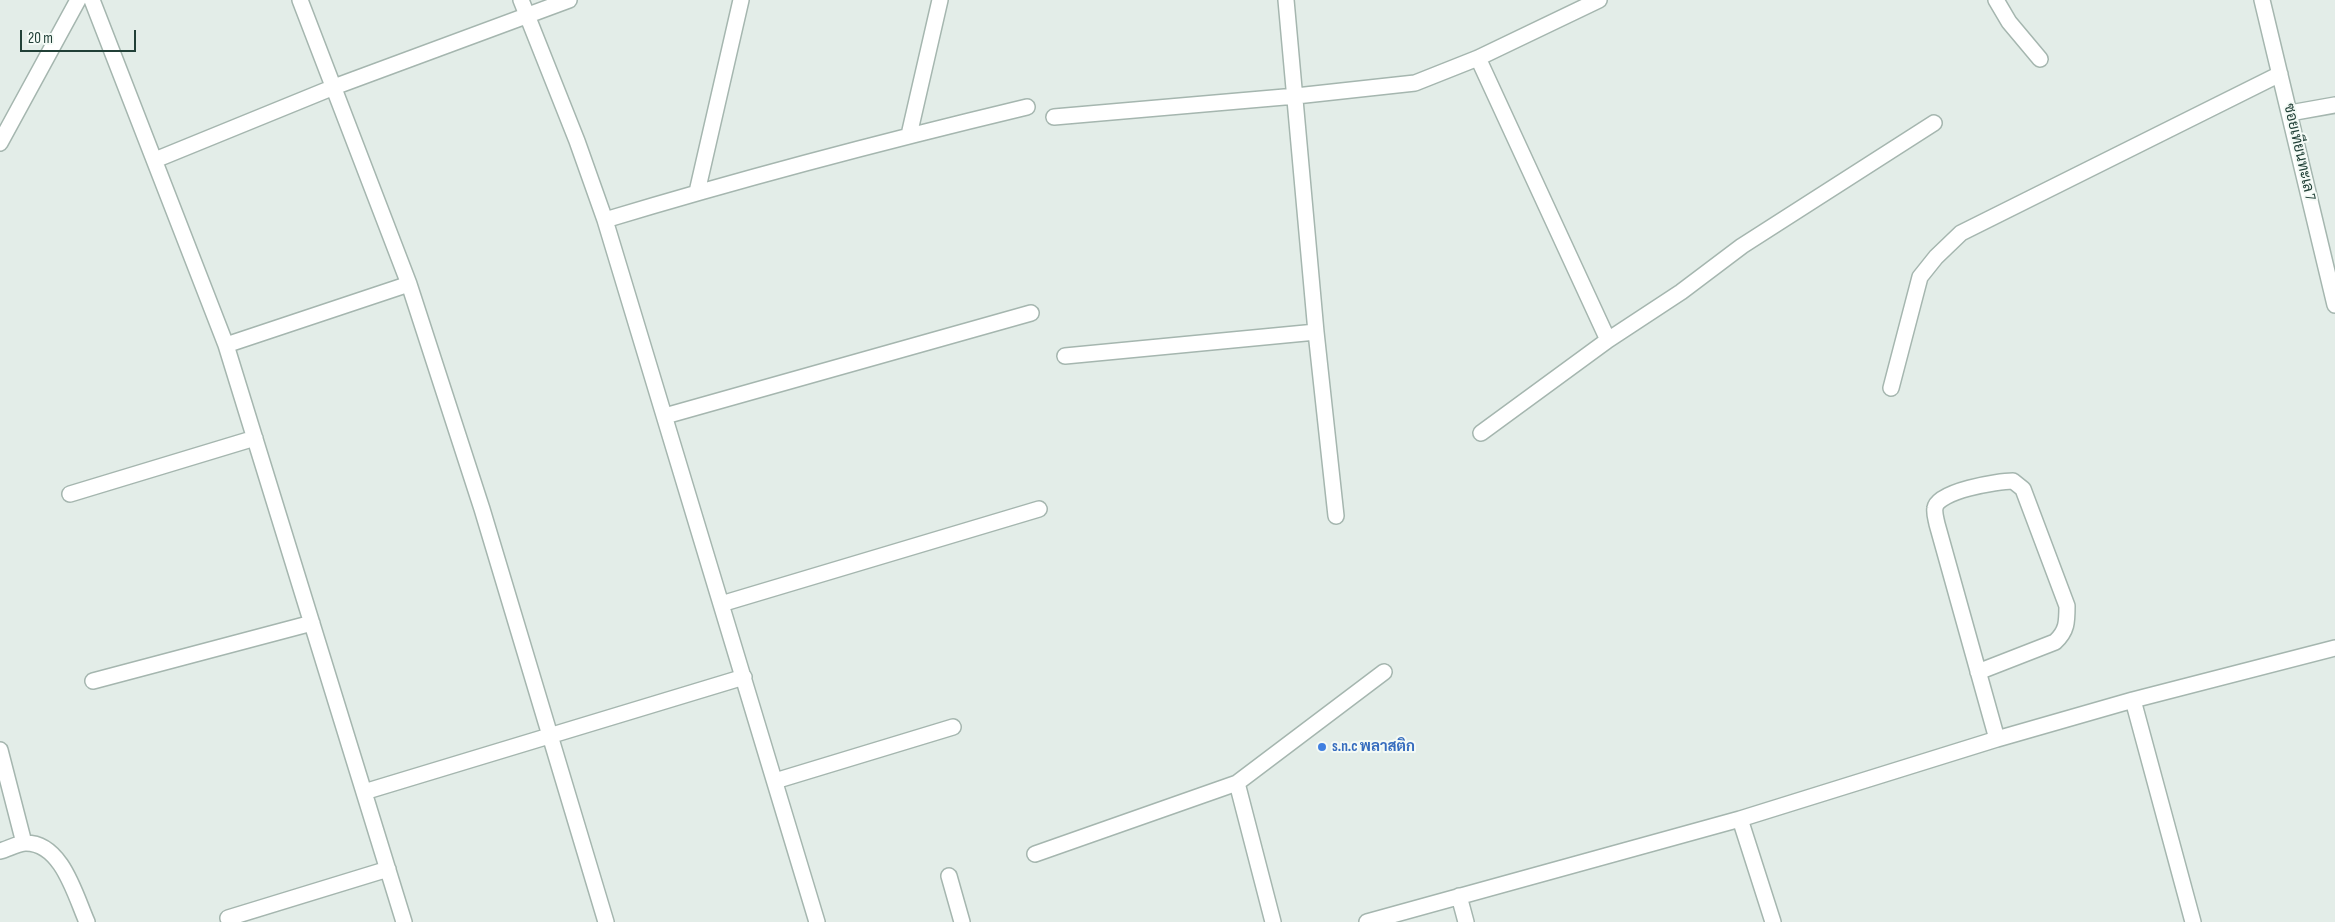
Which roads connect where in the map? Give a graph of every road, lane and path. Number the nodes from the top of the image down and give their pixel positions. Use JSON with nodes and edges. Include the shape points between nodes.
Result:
{"nodes":[{"id":1,"x":78,"y":0,"type":"edge"},
{"id":2,"x":92,"y":0,"type":"edge"},
{"id":3,"x":300,"y":0,"type":"edge"},
{"id":4,"x":520,"y":0,"type":"edge"},
{"id":5,"x":569,"y":0,"type":"edge"},
{"id":6,"x":741,"y":0,"type":"edge"},
{"id":7,"x":940,"y":0,"type":"edge"},
{"id":8,"x":1286,"y":0,"type":"edge"},
{"id":9,"x":1599,"y":0,"type":"edge"},
{"id":10,"x":1996,"y":0,"type":"edge"},
{"id":11,"x":2262,"y":0,"type":"edge"},
{"id":12,"x":526,"y":15,"type":"junction"},
{"id":13,"x":1478,"y":58,"type":"junction"},
{"id":14,"x":2040,"y":59,"type":"dead end"},
{"id":15,"x":2280,"y":74,"type":"junction"},
{"id":16,"x":334,"y":88,"type":"junction"},
{"id":17,"x":1296,"y":96,"type":"junction"},
{"id":18,"x":2335,"y":105,"type":"edge"},
{"id":19,"x":1027,"y":107,"type":"dead end"},
{"id":20,"x":2290,"y":113,"type":"junction"},
{"id":21,"x":1054,"y":117,"type":"dead end"},
{"id":22,"x":1934,"y":123,"type":"dead end"},
{"id":23,"x":909,"y":135,"type":"junction"},
{"id":24,"x":0,"y":142,"type":"edge"},
{"id":25,"x":155,"y":160,"type":"junction"},
{"id":26,"x":697,"y":192,"type":"junction"},
{"id":27,"x":605,"y":220,"type":"junction"},
{"id":28,"x":409,"y":284,"type":"junction"},
{"id":29,"x":2335,"y":305,"type":"edge"},
{"id":30,"x":1031,"y":313,"type":"dead end"},
{"id":31,"x":1316,"y":332,"type":"junction"},
{"id":32,"x":1608,"y":340,"type":"junction"},
{"id":33,"x":226,"y":345,"type":"junction"},
{"id":34,"x":1065,"y":356,"type":"dead end"},
{"id":35,"x":1891,"y":388,"type":"dead end"},
{"id":36,"x":665,"y":416,"type":"junction"},
{"id":37,"x":1481,"y":433,"type":"dead end"},
{"id":38,"x":255,"y":438,"type":"junction"},
{"id":39,"x":70,"y":494,"type":"dead end"},
{"id":40,"x":1039,"y":509,"type":"dead end"},
{"id":41,"x":1336,"y":516,"type":"dead end"},
{"id":42,"x":721,"y":604,"type":"junction"},
{"id":43,"x":312,"y":623,"type":"junction"},
{"id":44,"x":2335,"y":648,"type":"edge"},
{"id":45,"x":1384,"y":672,"type":"dead end"},
{"id":46,"x":1978,"y":672,"type":"junction"},
{"id":47,"x":744,"y":677,"type":"junction"},
{"id":48,"x":93,"y":681,"type":"dead end"},
{"id":49,"x":2133,"y":700,"type":"junction"},
{"id":50,"x":953,"y":727,"type":"dead end"},
{"id":51,"x":550,"y":737,"type":"junction"},
{"id":52,"x":1997,"y":739,"type":"junction"},
{"id":53,"x":0,"y":750,"type":"edge"},
{"id":54,"x":775,"y":781,"type":"junction"},
{"id":55,"x":1236,"y":783,"type":"junction"},
{"id":56,"x":364,"y":792,"type":"junction"},
{"id":57,"x":1740,"y":819,"type":"junction"},
{"id":58,"x":24,"y":843,"type":"junction"},
{"id":59,"x":0,"y":851,"type":"edge"},
{"id":60,"x":1035,"y":854,"type":"dead end"},
{"id":61,"x":388,"y":869,"type":"junction"},
{"id":62,"x":948,"y":876,"type":"dead end"},
{"id":63,"x":1458,"y":896,"type":"junction"},
{"id":64,"x":228,"y":918,"type":"dead end"},
{"id":65,"x":87,"y":922,"type":"edge"},
{"id":66,"x":404,"y":922,"type":"edge"},
{"id":67,"x":606,"y":922,"type":"edge"},
{"id":68,"x":817,"y":922,"type":"edge"},
{"id":69,"x":962,"y":922,"type":"edge"},
{"id":70,"x":1273,"y":922,"type":"edge"},
{"id":71,"x":1367,"y":922,"type":"edge"},
{"id":72,"x":1466,"y":922,"type":"edge"},
{"id":73,"x":1773,"y":922,"type":"edge"},
{"id":74,"x":2193,"y":922,"type":"edge"}],
"edges":[{"from":1,"to":24,"type":"street"},
{"from":2,"to":25,"type":"street"},
{"from":3,"to":16,"type":"street"},
{"from":4,"to":12,"type":"street"},
{"from":5,"to":12,"type":"street"},
{"from":6,"to":26,"type":"street"},
{"from":7,"to":23,"type":"street"},
{"from":8,"to":17,"type":"street"},
{"from":9,"to":13,"type":"street"},
{"from":10,"to":14,"type":"street","via":[[2009,22]]},
{"from":11,"to":15,"type":"street","name":"ซอยเทียนทะเล 7"},
{"from":12,"to":16,"type":"street"},
{"from":12,"to":27,"type":"street","via":[[577,140]]},
{"from":13,"to":17,"type":"street","via":[[1414,83]]},
{"from":13,"to":32,"type":"street"},
{"from":15,"to":20,"type":"street","name":"ซอยเทียนทะเล 7"},
{"from":15,"to":35,"type":"street","via":[[1961,233],[1920,277]]},
{"from":16,"to":25,"type":"street"},
{"from":16,"to":28,"type":"street"},
{"from":17,"to":21,"type":"street"},
{"from":17,"to":31,"type":"street"},
{"from":18,"to":20,"type":"street"},
{"from":19,"to":23,"type":"street"},
{"from":20,"to":29,"type":"street","name":"ซอยเทียนทะเล 7"},
{"from":22,"to":32,"type":"street","via":[[1742,246],[1681,292]]},
{"from":23,"to":26,"type":"street"},
{"from":25,"to":33,"type":"street"},
{"from":26,"to":27,"type":"street"},
{"from":27,"to":36,"type":"street"},
{"from":28,"to":33,"type":"street"},
{"from":28,"to":51,"type":"street","via":[[482,509]]},
{"from":30,"to":36,"type":"street"},
{"from":31,"to":34,"type":"street"},
{"from":31,"to":41,"type":"street"},
{"from":32,"to":37,"type":"street"},
{"from":33,"to":38,"type":"street"},
{"from":36,"to":42,"type":"street"},
{"from":38,"to":39,"type":"street"},
{"from":38,"to":43,"type":"street"},
{"from":40,"to":42,"type":"street"},
{"from":42,"to":47,"type":"street"},
{"from":43,"to":48,"type":"street"},
{"from":43,"to":56,"type":"street"},
{"from":44,"to":49,"type":"street"},
{"from":45,"to":55,"type":"street"},
{"from":46,"to":46,"type":"street","via":[[1934,507],[1950,494],[1996,481],[2013,480],[2023,489],[2067,606],[2067,624],[2063,635],[2055,642]]},
{"from":46,"to":52,"type":"street"},
{"from":47,"to":51,"type":"street"},
{"from":47,"to":54,"type":"street"},
{"from":49,"to":52,"type":"street"},
{"from":49,"to":74,"type":"street"},
{"from":50,"to":54,"type":"street"},
{"from":51,"to":56,"type":"street"},
{"from":51,"to":67,"type":"street"},
{"from":52,"to":57,"type":"street"},
{"from":53,"to":58,"type":"street"},
{"from":54,"to":68,"type":"street"},
{"from":55,"to":60,"type":"street"},
{"from":55,"to":70,"type":"street"},
{"from":56,"to":61,"type":"street"},
{"from":57,"to":63,"type":"street"},
{"from":57,"to":73,"type":"street"},
{"from":58,"to":59,"type":"street"},
{"from":58,"to":65,"type":"street","via":[[44,846],[55,857]]},
{"from":61,"to":64,"type":"street"},
{"from":61,"to":66,"type":"street"},
{"from":62,"to":69,"type":"street"},
{"from":63,"to":71,"type":"street"},
{"from":63,"to":72,"type":"street"}]}
